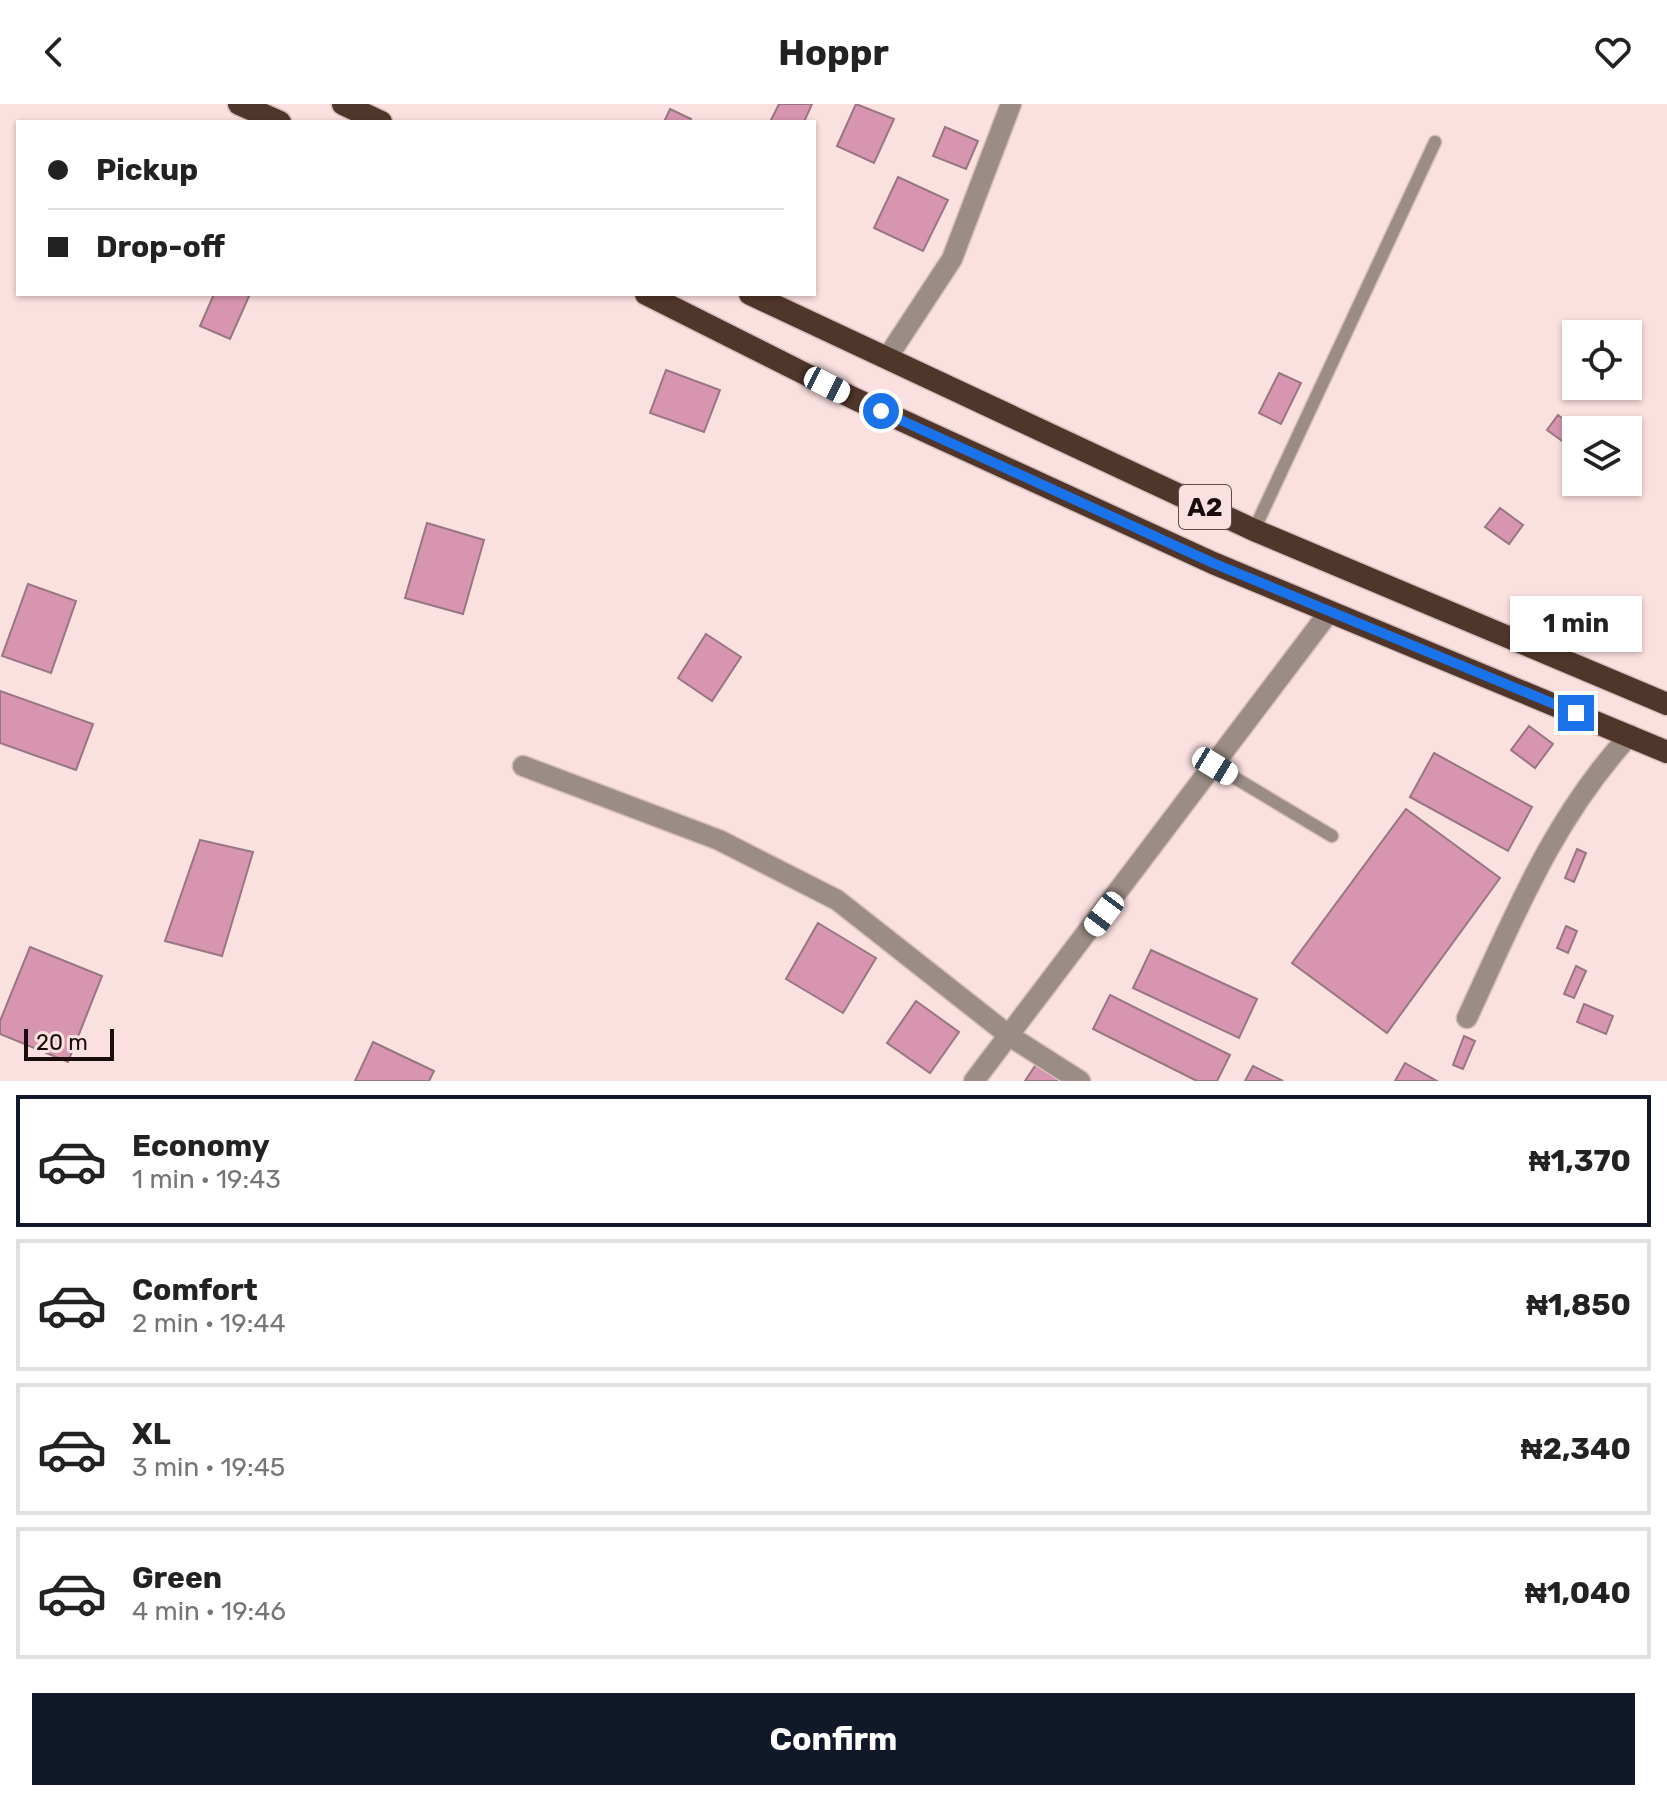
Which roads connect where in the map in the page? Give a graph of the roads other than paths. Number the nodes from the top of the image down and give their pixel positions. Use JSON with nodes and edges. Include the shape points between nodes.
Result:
{"nodes":[{"id":1,"x":239,"y":104,"type":"edge"},
{"id":2,"x":343,"y":104,"type":"edge"},
{"id":3,"x":1011,"y":104,"type":"edge"},
{"id":4,"x":275,"y":120,"type":"edge"},
{"id":5,"x":377,"y":120,"type":"edge"},
{"id":6,"x":1435,"y":142,"type":"dead end"},
{"id":7,"x":650,"y":296,"type":"edge"},
{"id":8,"x":754,"y":296,"type":"edge"},
{"id":9,"x":887,"y":358,"type":"junction"},
{"id":10,"x":1254,"y":530,"type":"junction"},
{"id":11,"x":1330,"y":611,"type":"junction"},
{"id":12,"x":1667,"y":704,"type":"edge"},
{"id":13,"x":1630,"y":735,"type":"junction"},
{"id":14,"x":1667,"y":752,"type":"edge"},
{"id":15,"x":523,"y":766,"type":"dead end"},
{"id":16,"x":1215,"y":766,"type":"junction"},
{"id":17,"x":1332,"y":836,"type":"dead end"},
{"id":18,"x":1467,"y":1018,"type":"dead end"},
{"id":19,"x":1011,"y":1037,"type":"junction"},
{"id":20,"x":974,"y":1081,"type":"edge"},
{"id":21,"x":1080,"y":1081,"type":"edge"}],
"edges":[{"from":1,"to":4,"type":"highway"},
{"from":2,"to":5,"type":"highway"},
{"from":3,"to":9,"type":"street","via":[[952,259]]},
{"from":6,"to":10,"type":"lane"},
{"from":7,"to":11,"type":"highway","number":"A2","via":[[853,398]]},
{"from":8,"to":9,"type":"highway","number":"A2"},
{"from":9,"to":10,"type":"highway","number":"A2"},
{"from":10,"to":12,"type":"highway","number":"A2"},
{"from":11,"to":13,"type":"highway","number":"A2"},
{"from":11,"to":16,"type":"street"},
{"from":13,"to":14,"type":"highway","number":"A2"},
{"from":13,"to":18,"type":"street","via":[[1602,765],[1538,863]]},
{"from":15,"to":19,"type":"street","via":[[719,840],[837,900]]},
{"from":16,"to":17,"type":"lane"},
{"from":16,"to":19,"type":"street"},
{"from":19,"to":20,"type":"street"},
{"from":19,"to":21,"type":"street"}]}
